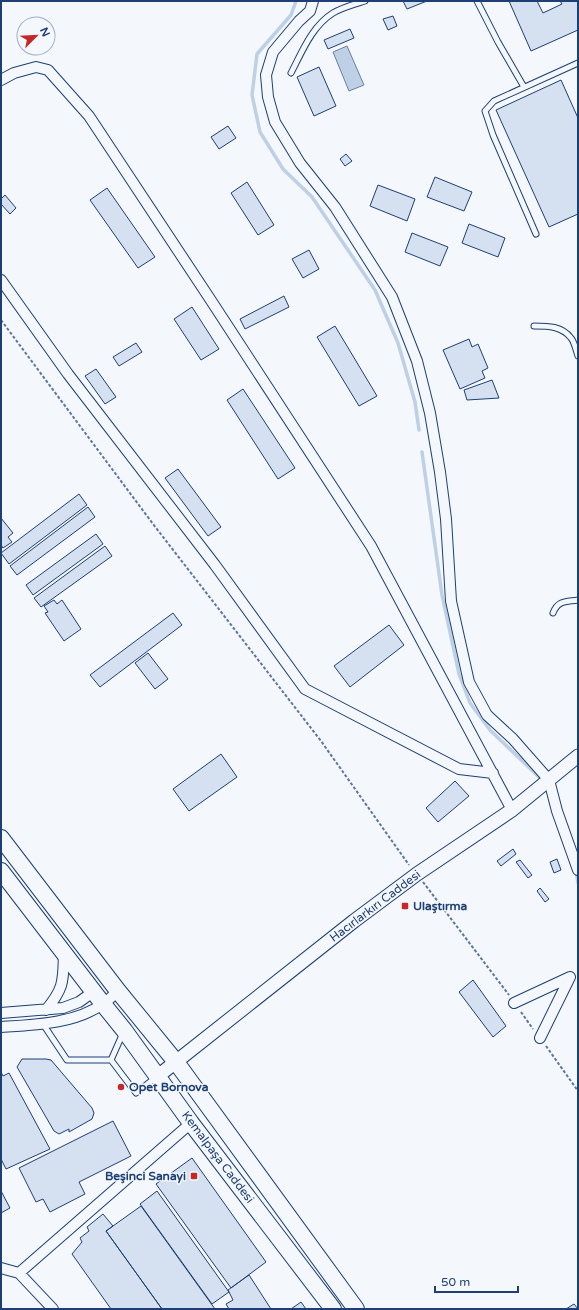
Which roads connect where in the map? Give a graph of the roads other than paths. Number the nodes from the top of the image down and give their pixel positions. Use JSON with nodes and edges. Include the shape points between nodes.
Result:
{"nodes":[{"id":1,"x":313,"y":1,"type":"edge"},
{"id":2,"x":366,"y":1,"type":"edge"},
{"id":3,"x":477,"y":1,"type":"edge"},
{"id":4,"x":578,"y":62,"type":"edge"},
{"id":5,"x":291,"y":73,"type":"dead end"},
{"id":6,"x":1,"y":80,"type":"edge"},
{"id":7,"x":524,"y":87,"type":"junction"},
{"id":8,"x":536,"y":234,"type":"dead end"},
{"id":9,"x":1,"y":280,"type":"edge"},
{"id":10,"x":534,"y":326,"type":"dead end"},
{"id":11,"x":578,"y":356,"type":"edge"},
{"id":12,"x":578,"y":600,"type":"edge"},
{"id":13,"x":553,"y":613,"type":"dead end"},
{"id":14,"x":578,"y":756,"type":"edge"},
{"id":15,"x":493,"y":773,"type":"junction"},
{"id":16,"x":549,"y":780,"type":"junction"},
{"id":17,"x":512,"y":810,"type":"junction"},
{"id":18,"x":1,"y":838,"type":"edge"},
{"id":19,"x":578,"y":870,"type":"edge"},
{"id":20,"x":1,"y":871,"type":"edge"},
{"id":21,"x":64,"y":952,"type":"junction"},
{"id":22,"x":574,"y":975,"type":"edge"},
{"id":23,"x":114,"y":986,"type":"junction"},
{"id":24,"x":98,"y":998,"type":"junction"},
{"id":25,"x":514,"y":1003,"type":"road end"},
{"id":26,"x":46,"y":1010,"type":"junction"},
{"id":27,"x":1,"y":1013,"type":"edge"},
{"id":28,"x":42,"y":1024,"type":"junction"},
{"id":29,"x":1,"y":1027,"type":"edge"},
{"id":30,"x":124,"y":1030,"type":"junction"},
{"id":31,"x":540,"y":1038,"type":"road end"},
{"id":32,"x":111,"y":1060,"type":"junction"},
{"id":33,"x":176,"y":1062,"type":"junction"},
{"id":34,"x":158,"y":1076,"type":"junction"},
{"id":35,"x":191,"y":1123,"type":"junction"},
{"id":36,"x":1,"y":1268,"type":"edge"},
{"id":37,"x":19,"y":1273,"type":"junction"},
{"id":38,"x":53,"y":1309,"type":"edge"},
{"id":39,"x":333,"y":1309,"type":"edge"},
{"id":40,"x":356,"y":1309,"type":"edge"}],
"edges":[{"from":1,"to":16,"type":"street","via":[[310,11],[273,52],[266,75],[275,122],[300,163],[336,207],[392,297],[417,360],[430,413],[446,519],[451,601],[469,682],[487,715],[514,739]]},
{"from":2,"to":5,"type":"lane","via":[[334,13],[320,23],[307,41]]},
{"from":3,"to":7,"type":"lane"},
{"from":4,"to":7,"type":"lane"},
{"from":6,"to":15,"type":"street","via":[[14,73],[36,67],[48,70],[89,116],[371,546]]},
{"from":7,"to":8,"type":"lane","via":[[494,101],[485,111]]},
{"from":9,"to":15,"type":"street","via":[[68,374],[215,565],[305,689],[459,769]]},
{"from":10,"to":11,"type":"lane","via":[[559,328],[572,339]]},
{"from":12,"to":13,"type":"lane","via":[[556,605]]},
{"from":14,"to":16,"type":"street","name":"Hacırlarkırı Caddesi"},
{"from":15,"to":17,"type":"street"},
{"from":16,"to":17,"type":"street","name":"Hacırlarkırı Caddesi"},
{"from":16,"to":19,"type":"street"},
{"from":17,"to":33,"type":"street","name":"Hacırlarkırı Caddesi","via":[[417,874],[354,921]]},
{"from":18,"to":23,"type":"main road"},
{"from":20,"to":21,"type":"main road","name":"Kemalpaşa Caddesi"},
{"from":21,"to":24,"type":"main road","name":"Kemalpaşa Caddesi"},
{"from":21,"to":26,"type":"street","via":[[61,986],[57,997]]},
{"from":22,"to":25,"type":"street"},
{"from":22,"to":31,"type":"street"},
{"from":23,"to":24,"type":"main road"},
{"from":23,"to":33,"type":"main road","name":"Kemalpaşa Caddesi"},
{"from":24,"to":26,"type":"street"},
{"from":24,"to":28,"type":"street","via":[[68,1019]]},
{"from":24,"to":30,"type":"main road","name":"Kemalpaşa Caddesi"},
{"from":26,"to":27,"type":"street"},
{"from":28,"to":29,"type":"street"},
{"from":28,"to":32,"type":"lane","via":[[67,1060]]},
{"from":30,"to":32,"type":"lane"},
{"from":30,"to":34,"type":"main road","name":"Kemalpaşa Caddesi"},
{"from":32,"to":34,"type":"lane","via":[[136,1092]]},
{"from":33,"to":34,"type":"street","name":"Hacırlarkırı Caddesi"},
{"from":33,"to":40,"type":"main road","name":"Kemalpaşa Caddesi"},
{"from":34,"to":35,"type":"main road","name":"Kemalpaşa Caddesi"},
{"from":35,"to":37,"type":"street"},
{"from":35,"to":39,"type":"main road","name":"Kemalpaşa Caddesi"},
{"from":36,"to":37,"type":"street"},
{"from":37,"to":38,"type":"street"}]}
